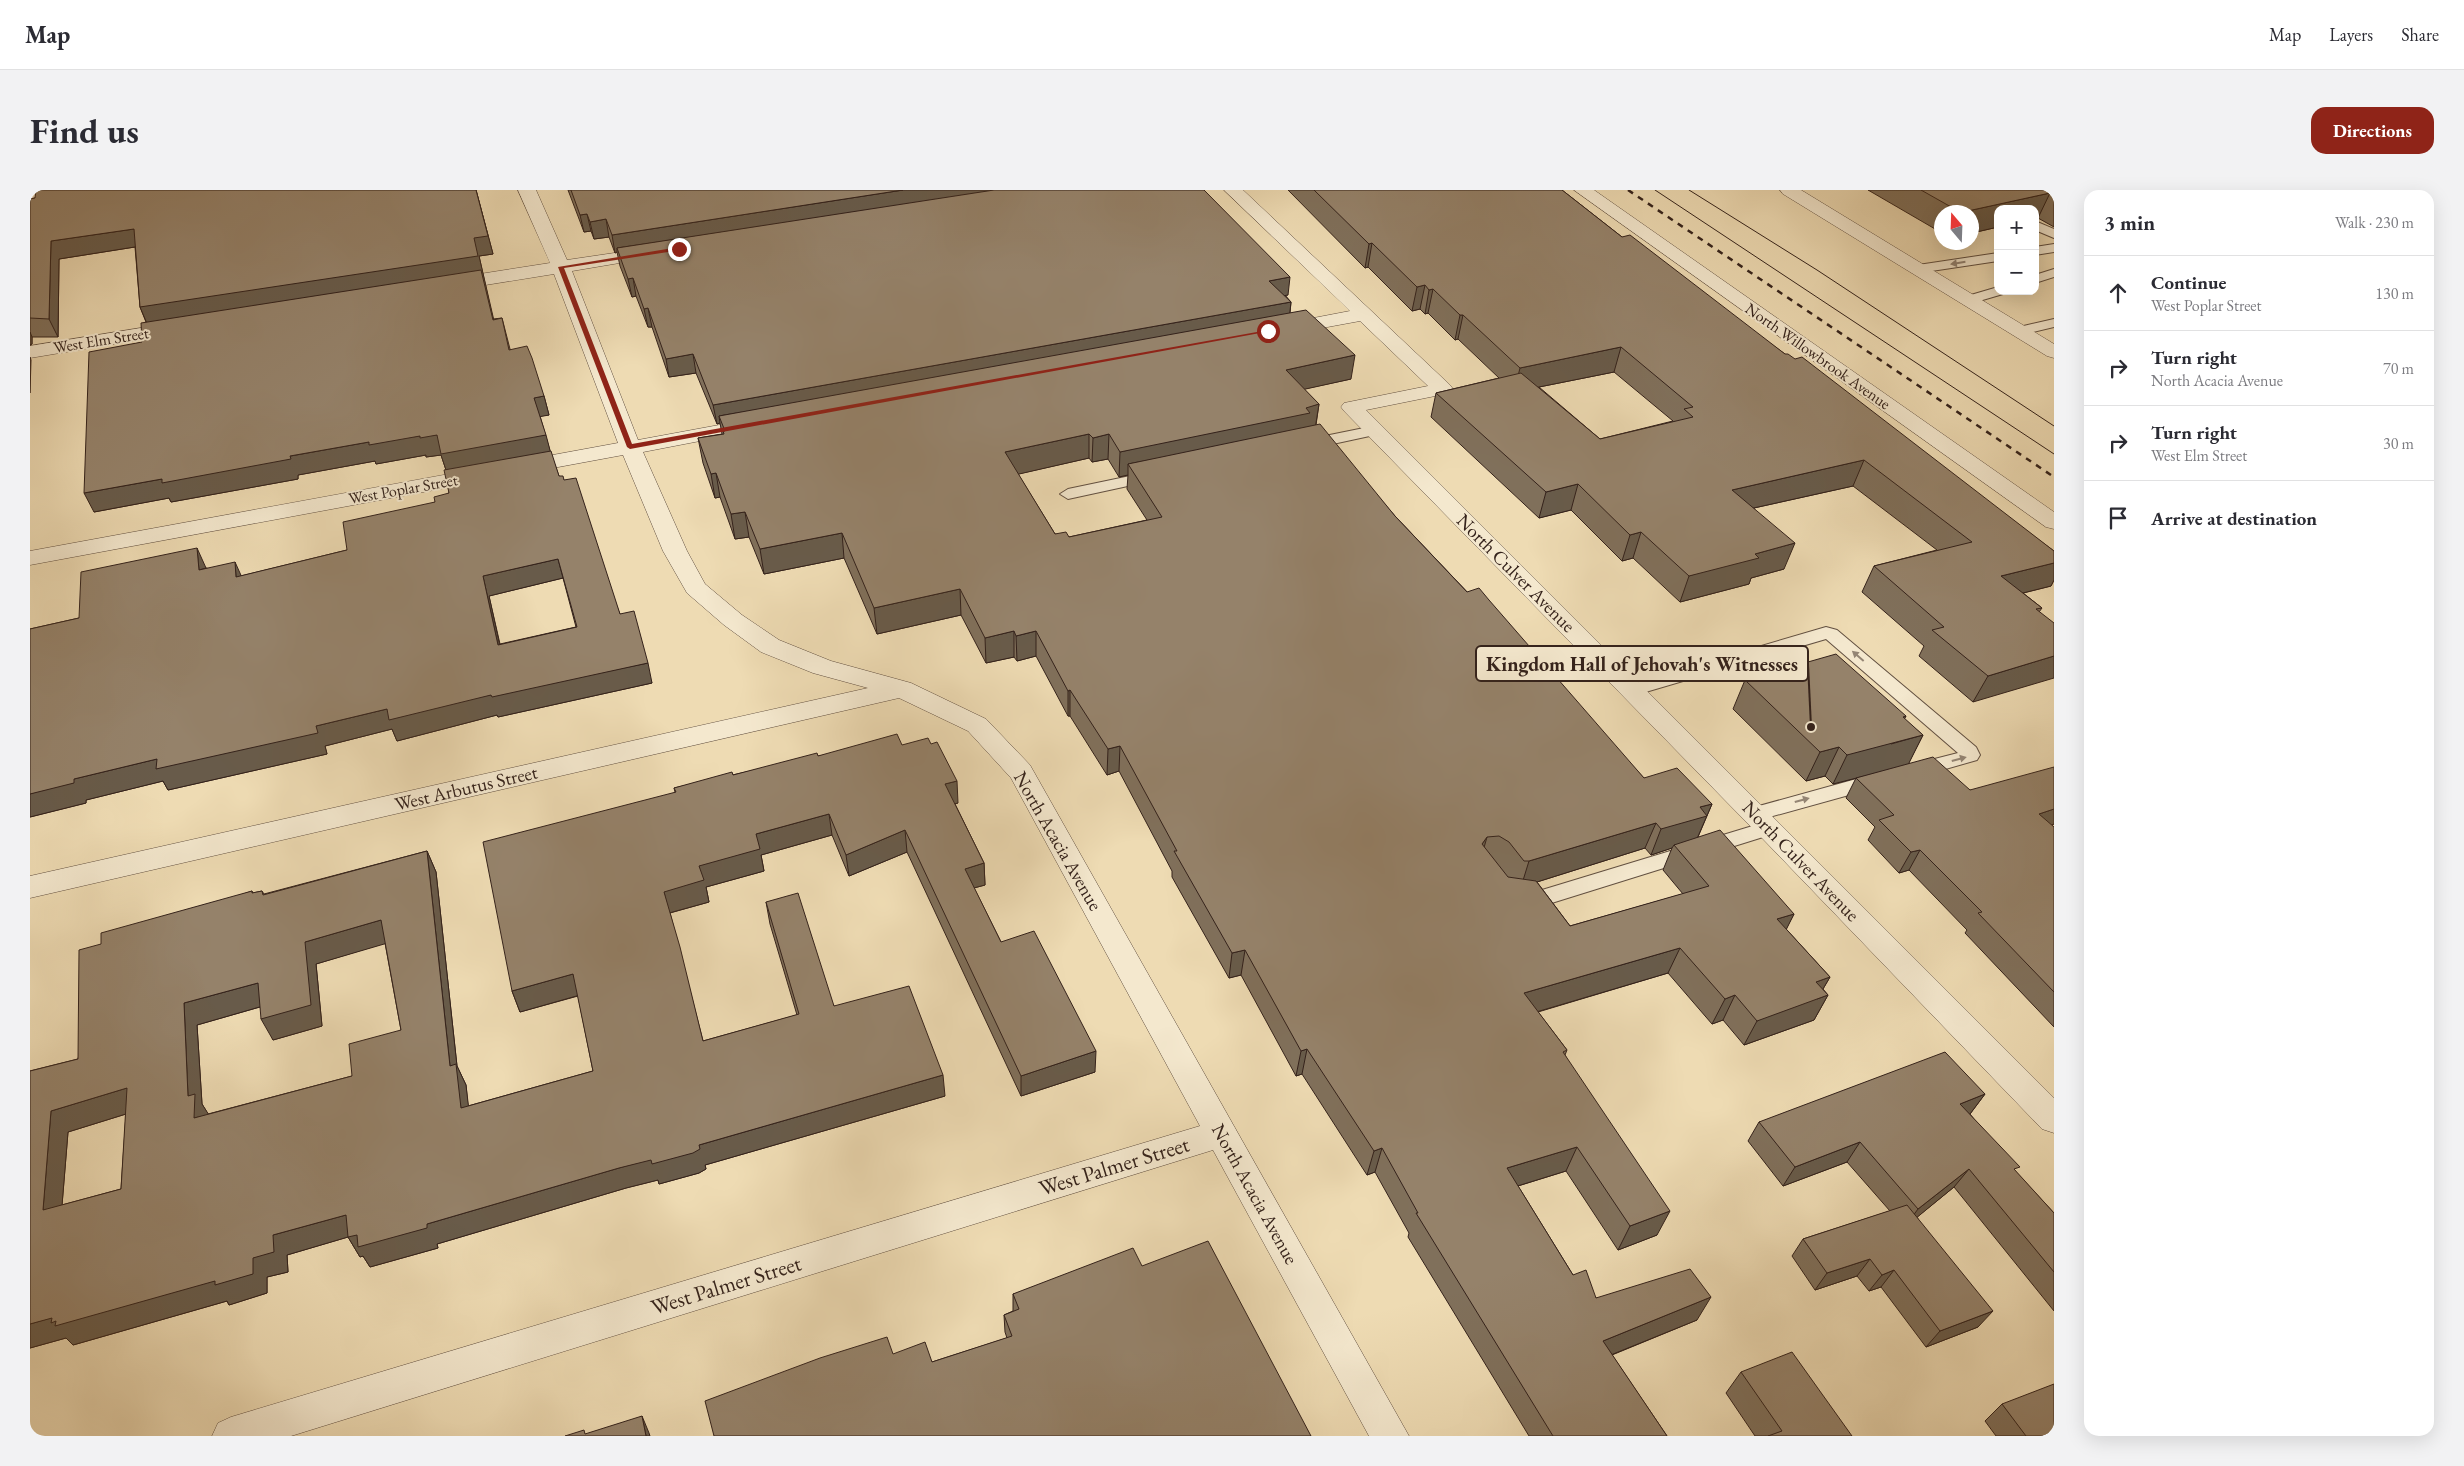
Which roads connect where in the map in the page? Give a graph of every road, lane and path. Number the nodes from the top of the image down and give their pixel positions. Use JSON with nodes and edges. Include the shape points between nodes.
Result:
{"nodes":[{"id":1,"x":88,"y":190,"type":"edge"},
{"id":2,"x":527,"y":190,"type":"edge"},
{"id":3,"x":1233,"y":190,"type":"edge"},
{"id":4,"x":1583,"y":190,"type":"edge"},
{"id":5,"x":1788,"y":190,"type":"edge"},
{"id":6,"x":30,"y":198,"type":"edge"},
{"id":7,"x":2039,"y":227,"type":"edge"},
{"id":8,"x":2054,"y":234,"type":"edge"},
{"id":9,"x":2054,"y":248,"type":"edge"},
{"id":10,"x":671,"y":250,"type":"edge"},
{"id":11,"x":2039,"y":250,"type":"edge"},
{"id":12,"x":1994,"y":258,"type":"edge"},
{"id":13,"x":561,"y":267,"type":"junction"},
{"id":14,"x":1918,"y":269,"type":"junction"},
{"id":15,"x":2054,"y":273,"type":"edge"},
{"id":16,"x":2039,"y":278,"type":"edge"},
{"id":17,"x":430,"y":288,"type":"edge"},
{"id":18,"x":1994,"y":292,"type":"edge"},
{"id":19,"x":1969,"y":300,"type":"junction"},
{"id":20,"x":1366,"y":314,"type":"junction"},
{"id":21,"x":2054,"y":323,"type":"edge"},
{"id":22,"x":196,"y":325,"type":"edge"},
{"id":23,"x":1268,"y":331,"type":"edge"},
{"id":24,"x":2020,"y":331,"type":"junction"},
{"id":25,"x":30,"y":352,"type":"edge"},
{"id":26,"x":2054,"y":352,"type":"edge"},
{"id":27,"x":780,"y":420,"type":"edge"},
{"id":28,"x":1374,"y":431,"type":"junction"},
{"id":29,"x":630,"y":447,"type":"junction"},
{"id":30,"x":1290,"y":448,"type":"edge"},
{"id":31,"x":1165,"y":474,"type":"edge"},
{"id":32,"x":1068,"y":494,"type":"dead end"},
{"id":33,"x":2054,"y":522,"type":"edge"},
{"id":34,"x":30,"y":558,"type":"edge"},
{"id":35,"x":902,"y":689,"type":"junction"},
{"id":36,"x":1632,"y":690,"type":"junction"},
{"id":37,"x":1762,"y":821,"type":"junction"},
{"id":38,"x":30,"y":887,"type":"edge"},
{"id":39,"x":1503,"y":889,"type":"edge"},
{"id":40,"x":2054,"y":1119,"type":"edge"},
{"id":41,"x":1222,"y":1133,"type":"junction"},
{"id":42,"x":231,"y":1436,"type":"edge"},
{"id":43,"x":1390,"y":1436,"type":"edge"}],
"edges":[{"from":1,"to":6,"type":"street"},
{"from":2,"to":13,"type":"street","name":"North Acacia Avenue"},
{"from":3,"to":20,"type":"street","name":"North Culver Avenue"},
{"from":4,"to":33,"type":"street","name":"North Willowbrook Avenue"},
{"from":5,"to":14,"type":"street"},
{"from":7,"to":8,"type":"lane"},
{"from":9,"to":11,"type":"lane"},
{"from":10,"to":13,"type":"street"},
{"from":12,"to":14,"type":"lane","one_way":true},
{"from":13,"to":17,"type":"street"},
{"from":13,"to":29,"type":"street","name":"North Acacia Avenue"},
{"from":14,"to":19,"type":"street"},
{"from":15,"to":16,"type":"lane"},
{"from":18,"to":19,"type":"lane"},
{"from":19,"to":24,"type":"street"},
{"from":20,"to":23,"type":"street"},
{"from":20,"to":28,"type":"street","name":"North Culver Avenue","via":[[1443,389],[1351,407]]},
{"from":21,"to":24,"type":"lane"},
{"from":22,"to":25,"type":"street","name":"West Elm Street"},
{"from":24,"to":26,"type":"street"},
{"from":27,"to":29,"type":"street","name":"West Poplar Street"},
{"from":28,"to":30,"type":"lane"},
{"from":28,"to":36,"type":"street","name":"North Culver Avenue"},
{"from":29,"to":34,"type":"street","name":"West Poplar Street"},
{"from":29,"to":35,"type":"street","name":"North Acacia Avenue","via":[[675,551],[695,588],[770,646],[822,667]]},
{"from":31,"to":32,"type":"lane"},
{"from":35,"to":38,"type":"street","name":"West Arbutus Street"},
{"from":35,"to":41,"type":"street","name":"North Acacia Avenue","via":[[977,725],[1021,772]]},
{"from":36,"to":37,"type":"street","name":"North Culver Avenue"},
{"from":37,"to":36,"type":"lane","one_way":true,"via":[[1970,755],[1835,636],[1826,633]]},
{"from":37,"to":39,"type":"lane","via":[[1542,898],[1509,895]]},
{"from":37,"to":40,"type":"street","name":"North Culver Avenue"},
{"from":41,"to":42,"type":"street","name":"West Palmer Street"},
{"from":41,"to":43,"type":"street","name":"North Acacia Avenue"}]}
